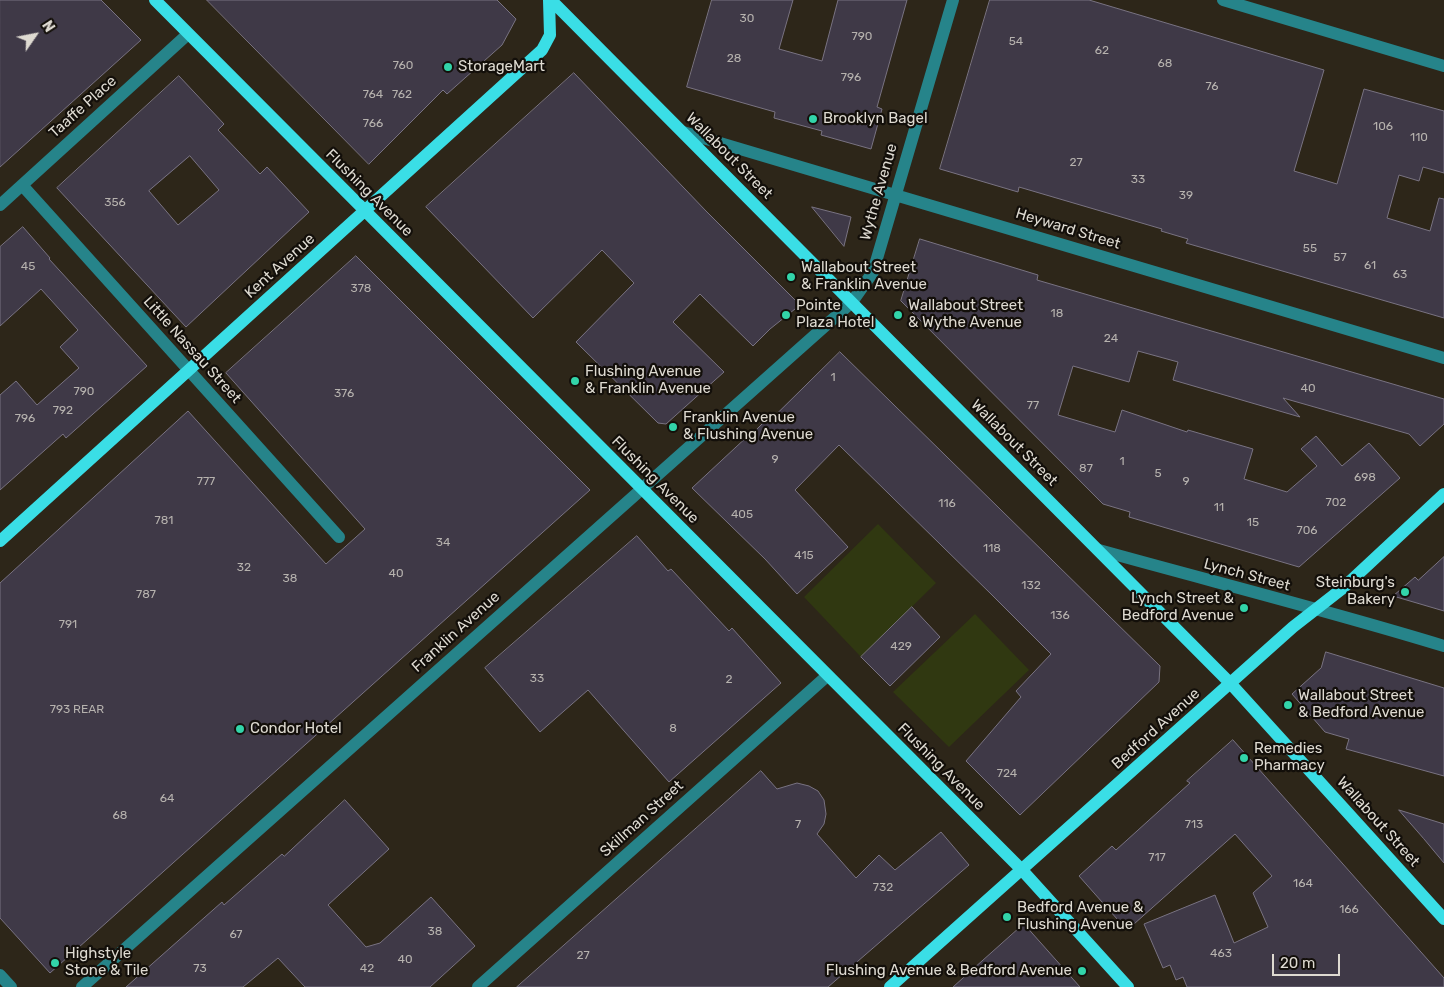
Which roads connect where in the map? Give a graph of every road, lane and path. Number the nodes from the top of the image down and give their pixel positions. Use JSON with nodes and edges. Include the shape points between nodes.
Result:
{"nodes":[{"id":1,"x":155,"y":0,"type":"edge"},
{"id":2,"x":550,"y":0,"type":"edge"},
{"id":3,"x":953,"y":0,"type":"edge"},
{"id":4,"x":1223,"y":0,"type":"edge"},
{"id":5,"x":188,"y":34,"type":"junction"},
{"id":6,"x":1444,"y":66,"type":"edge"},
{"id":7,"x":683,"y":132,"type":"junction"},
{"id":8,"x":22,"y":185,"type":"junction"},
{"id":9,"x":895,"y":194,"type":"junction"},
{"id":10,"x":0,"y":205,"type":"edge"},
{"id":11,"x":364,"y":211,"type":"junction"},
{"id":12,"x":852,"y":302,"type":"junction"},
{"id":13,"x":1444,"y":358,"type":"edge"},
{"id":14,"x":189,"y":370,"type":"junction"},
{"id":15,"x":642,"y":489,"type":"junction"},
{"id":16,"x":1444,"y":494,"type":"edge"},
{"id":17,"x":339,"y":537,"type":"dead end"},
{"id":18,"x":0,"y":540,"type":"edge"},
{"id":19,"x":1099,"y":550,"type":"junction"},
{"id":20,"x":1313,"y":609,"type":"junction"},
{"id":21,"x":1444,"y":646,"type":"edge"},
{"id":22,"x":827,"y":676,"type":"junction"},
{"id":23,"x":1231,"y":684,"type":"junction"},
{"id":24,"x":1022,"y":870,"type":"junction"},
{"id":25,"x":1444,"y":919,"type":"edge"},
{"id":26,"x":0,"y":975,"type":"edge"},
{"id":27,"x":11,"y":987,"type":"edge"},
{"id":28,"x":82,"y":987,"type":"edge"},
{"id":29,"x":478,"y":987,"type":"edge"},
{"id":30,"x":890,"y":987,"type":"edge"},
{"id":31,"x":1128,"y":987,"type":"edge"}],
"edges":[{"from":1,"to":5,"type":"main road","name":"Flushing Avenue"},
{"from":2,"to":7,"type":"main road","name":"Wallabout Street"},
{"from":2,"to":11,"type":"main road","name":"Kent Avenue","via":[[550,35],[542,50]]},
{"from":3,"to":9,"type":"street","name":"Wythe Avenue"},
{"from":4,"to":6,"type":"street"},
{"from":5,"to":8,"type":"street","name":"Taaffe Place"},
{"from":5,"to":11,"type":"main road","name":"Flushing Avenue"},
{"from":7,"to":9,"type":"street","name":"Heyward Street"},
{"from":7,"to":12,"type":"main road","name":"Wallabout Street"},
{"from":8,"to":10,"type":"street","name":"Taaffe Place"},
{"from":8,"to":14,"type":"street","name":"Little Nassau Street"},
{"from":9,"to":12,"type":"street","name":"Wythe Avenue","via":[[874,272]]},
{"from":9,"to":13,"type":"street","name":"Heyward Street"},
{"from":11,"to":14,"type":"main road","name":"Kent Avenue"},
{"from":11,"to":15,"type":"main road","name":"Flushing Avenue"},
{"from":12,"to":15,"type":"street","name":"Franklin Avenue"},
{"from":12,"to":19,"type":"main road","name":"Wallabout Street"},
{"from":14,"to":17,"type":"street","name":"Little Nassau Street"},
{"from":14,"to":18,"type":"main road","name":"Kent Avenue"},
{"from":15,"to":22,"type":"main road","name":"Flushing Avenue"},
{"from":15,"to":28,"type":"street","name":"Franklin Avenue"},
{"from":16,"to":20,"type":"main road","name":"Bedford Avenue","via":[[1343,588]]},
{"from":19,"to":20,"type":"street","name":"Lynch Street"},
{"from":19,"to":23,"type":"main road","name":"Wallabout Street"},
{"from":20,"to":21,"type":"street","name":"Lynch Street"},
{"from":20,"to":23,"type":"main road","name":"Bedford Avenue"},
{"from":22,"to":24,"type":"main road","name":"Flushing Avenue"},
{"from":22,"to":29,"type":"street","name":"Skillman Street"},
{"from":23,"to":24,"type":"main road","name":"Bedford Avenue"},
{"from":23,"to":25,"type":"main road","name":"Wallabout Street"},
{"from":24,"to":30,"type":"main road","name":"Bedford Avenue"},
{"from":24,"to":31,"type":"main road","name":"Flushing Avenue"},
{"from":26,"to":27,"type":"street"}]}
